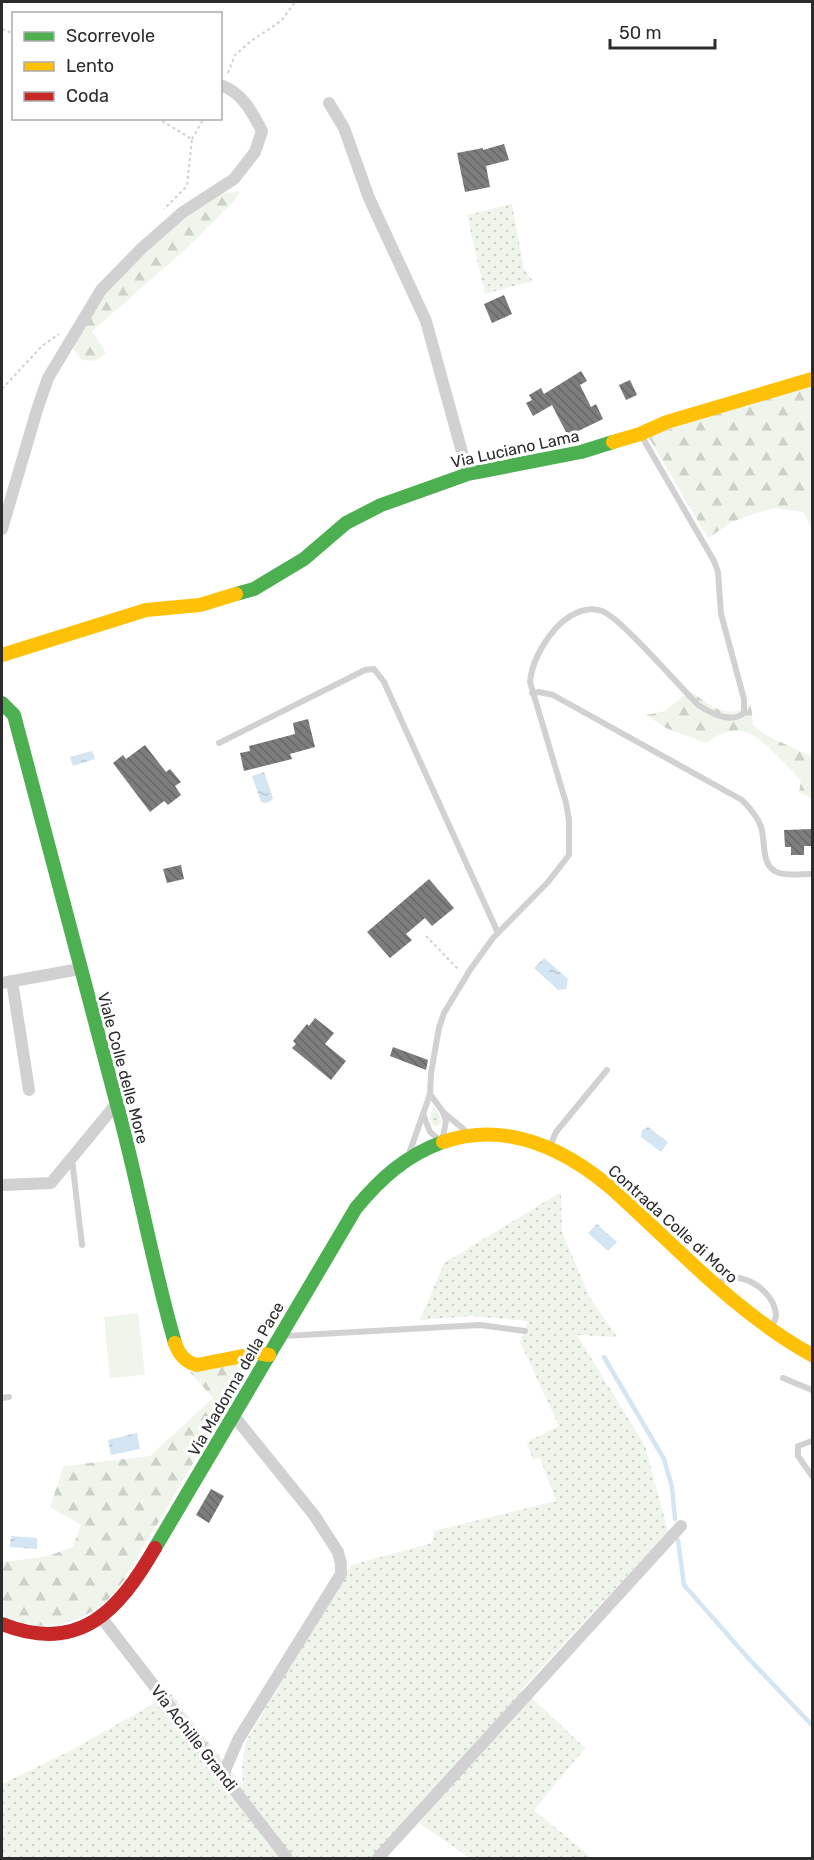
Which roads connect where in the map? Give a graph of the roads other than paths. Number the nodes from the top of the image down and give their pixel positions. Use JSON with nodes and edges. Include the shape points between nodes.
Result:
{"nodes":[{"id":1,"x":223,"y":86,"type":"road end"},
{"id":2,"x":329,"y":103,"type":"dead end"},
{"id":3,"x":813,"y":379,"type":"edge"},
{"id":4,"x":640,"y":434,"type":"junction"},
{"id":5,"x":468,"y":474,"type":"junction"},
{"id":6,"x":2,"y":529,"type":"edge"},
{"id":7,"x":2,"y":654,"type":"edge"},
{"id":8,"x":532,"y":693,"type":"junction"},
{"id":9,"x":2,"y":703,"type":"edge"},
{"id":10,"x":219,"y":742,"type":"dead end"},
{"id":11,"x":813,"y":874,"type":"edge"},
{"id":12,"x":498,"y":933,"type":"junction"},
{"id":13,"x":80,"y":969,"type":"junction"},
{"id":14,"x":7,"y":982,"type":"edge"},
{"id":15,"x":607,"y":1070,"type":"dead end"},
{"id":16,"x":29,"y":1090,"type":"dead end"},
{"id":17,"x":430,"y":1094,"type":"junction"},
{"id":18,"x":117,"y":1103,"type":"junction"},
{"id":19,"x":443,"y":1112,"type":"junction"},
{"id":20,"x":423,"y":1114,"type":"junction"},
{"id":21,"x":472,"y":1136,"type":"junction"},
{"id":22,"x":502,"y":1136,"type":"joint"},
{"id":23,"x":442,"y":1142,"type":"junction"},
{"id":24,"x":550,"y":1147,"type":"junction"},
{"id":25,"x":72,"y":1157,"type":"junction"},
{"id":26,"x":406,"y":1159,"type":"junction"},
{"id":27,"x":2,"y":1185,"type":"edge"},
{"id":28,"x":81,"y":1245,"type":"dead end"},
{"id":29,"x":716,"y":1285,"type":"junction"},
{"id":30,"x":525,"y":1331,"type":"dead end"},
{"id":31,"x":770,"y":1331,"type":"junction"},
{"id":32,"x":280,"y":1336,"type":"junction"},
{"id":33,"x":269,"y":1355,"type":"junction"},
{"id":34,"x":813,"y":1355,"type":"edge"},
{"id":35,"x":783,"y":1378,"type":"dead end"},
{"id":36,"x":813,"y":1390,"type":"edge"},
{"id":37,"x":234,"y":1416,"type":"junction"},
{"id":38,"x":813,"y":1441,"type":"edge"},
{"id":39,"x":813,"y":1476,"type":"edge"},
{"id":40,"x":681,"y":1526,"type":"dead end"},
{"id":41,"x":101,"y":1617,"type":"junction"},
{"id":42,"x":2,"y":1624,"type":"edge"},
{"id":43,"x":223,"y":1775,"type":"junction"},
{"id":44,"x":288,"y":1858,"type":"edge"},
{"id":45,"x":378,"y":1858,"type":"edge"}],
"edges":[{"from":1,"to":6,"type":"street","via":[[246,102],[262,131],[255,152],[234,179],[183,212],[101,290],[48,378]]},
{"from":2,"to":5,"type":"street","via":[[344,128],[369,198],[426,321]]},
{"from":3,"to":4,"type":"street","name":"Via Luciano Lama","via":[[667,422]]},
{"from":4,"to":5,"type":"street","name":"Via Luciano Lama","via":[[581,452]]},
{"from":4,"to":8,"type":"lane","via":[[714,561],[721,614],[744,699],[744,713],[728,718],[698,705],[612,617],[588,609],[568,617],[549,636],[534,665]]},
{"from":5,"to":7,"type":"street","name":"Via Luciano Lama","via":[[381,505],[346,523],[304,560],[254,589],[200,605],[146,610]]},
{"from":8,"to":11,"type":"lane","via":[[553,695],[742,800],[762,828],[766,858],[773,870],[782,874]]},
{"from":8,"to":12,"type":"lane","via":[[566,803],[569,855]]},
{"from":9,"to":13,"type":"street","name":"Viale Colle delle More","via":[[14,715]]},
{"from":10,"to":12,"type":"lane","via":[[374,669],[384,682]]},
{"from":12,"to":17,"type":"lane","via":[[466,975],[444,1013]]},
{"from":13,"to":14,"type":"street"},
{"from":13,"to":18,"type":"street","name":"Viale Colle delle More"},
{"from":14,"to":16,"type":"street"},
{"from":15,"to":24,"type":"lane","via":[[556,1132]]},
{"from":17,"to":19,"type":"lane"},
{"from":17,"to":20,"type":"lane"},
{"from":18,"to":25,"type":"street"},
{"from":18,"to":33,"type":"street","name":"Viale Colle delle More","via":[[178,1352],[197,1365],[258,1353]]},
{"from":19,"to":21,"type":"lane"},
{"from":19,"to":23,"type":"lane","via":[[446,1121]]},
{"from":20,"to":23,"type":"lane","via":[[430,1132]]},
{"from":20,"to":26,"type":"lane"},
{"from":21,"to":22,"type":"street","name":"Via Madonna della Pace"},
{"from":21,"to":23,"type":"street","name":"Via Madonna della Pace"},
{"from":22,"to":24,"type":"street","name":"Contrada Colle di Moro"},
{"from":23,"to":26,"type":"street","name":"Via Madonna della Pace"},
{"from":24,"to":29,"type":"street","name":"Contrada Colle di Moro","via":[[612,1188]]},
{"from":25,"to":27,"type":"street","via":[[51,1183]]},
{"from":25,"to":28,"type":"lane"},
{"from":26,"to":32,"type":"street","name":"Via Madonna della Pace","via":[[377,1183],[356,1208]]},
{"from":29,"to":31,"type":"street","name":"Contrada Colle di Moro"},
{"from":29,"to":31,"type":"lane","via":[[730,1278],[754,1282],[775,1306],[777,1317]]},
{"from":30,"to":32,"type":"lane","via":[[480,1325]]},
{"from":31,"to":34,"type":"street","name":"Contrada Colle di Moro"},
{"from":32,"to":33,"type":"street","name":"Via Madonna della Pace"},
{"from":33,"to":37,"type":"street","name":"Via Madonna della Pace"},
{"from":35,"to":36,"type":"lane"},
{"from":37,"to":41,"type":"street","name":"Via Madonna della Pace","via":[[128,1589]]},
{"from":37,"to":43,"type":"street","via":[[314,1515],[338,1552],[341,1574],[238,1740]]},
{"from":38,"to":39,"type":"lane","via":[[798,1446],[798,1456]]},
{"from":40,"to":45,"type":"street"},
{"from":41,"to":42,"type":"street","name":"Via Madonna della Pace","via":[[82,1627],[49,1634],[20,1631]]},
{"from":41,"to":43,"type":"street","name":"Via Achille Grandi"},
{"from":43,"to":44,"type":"street","name":"Via Achille Grandi"}]}
